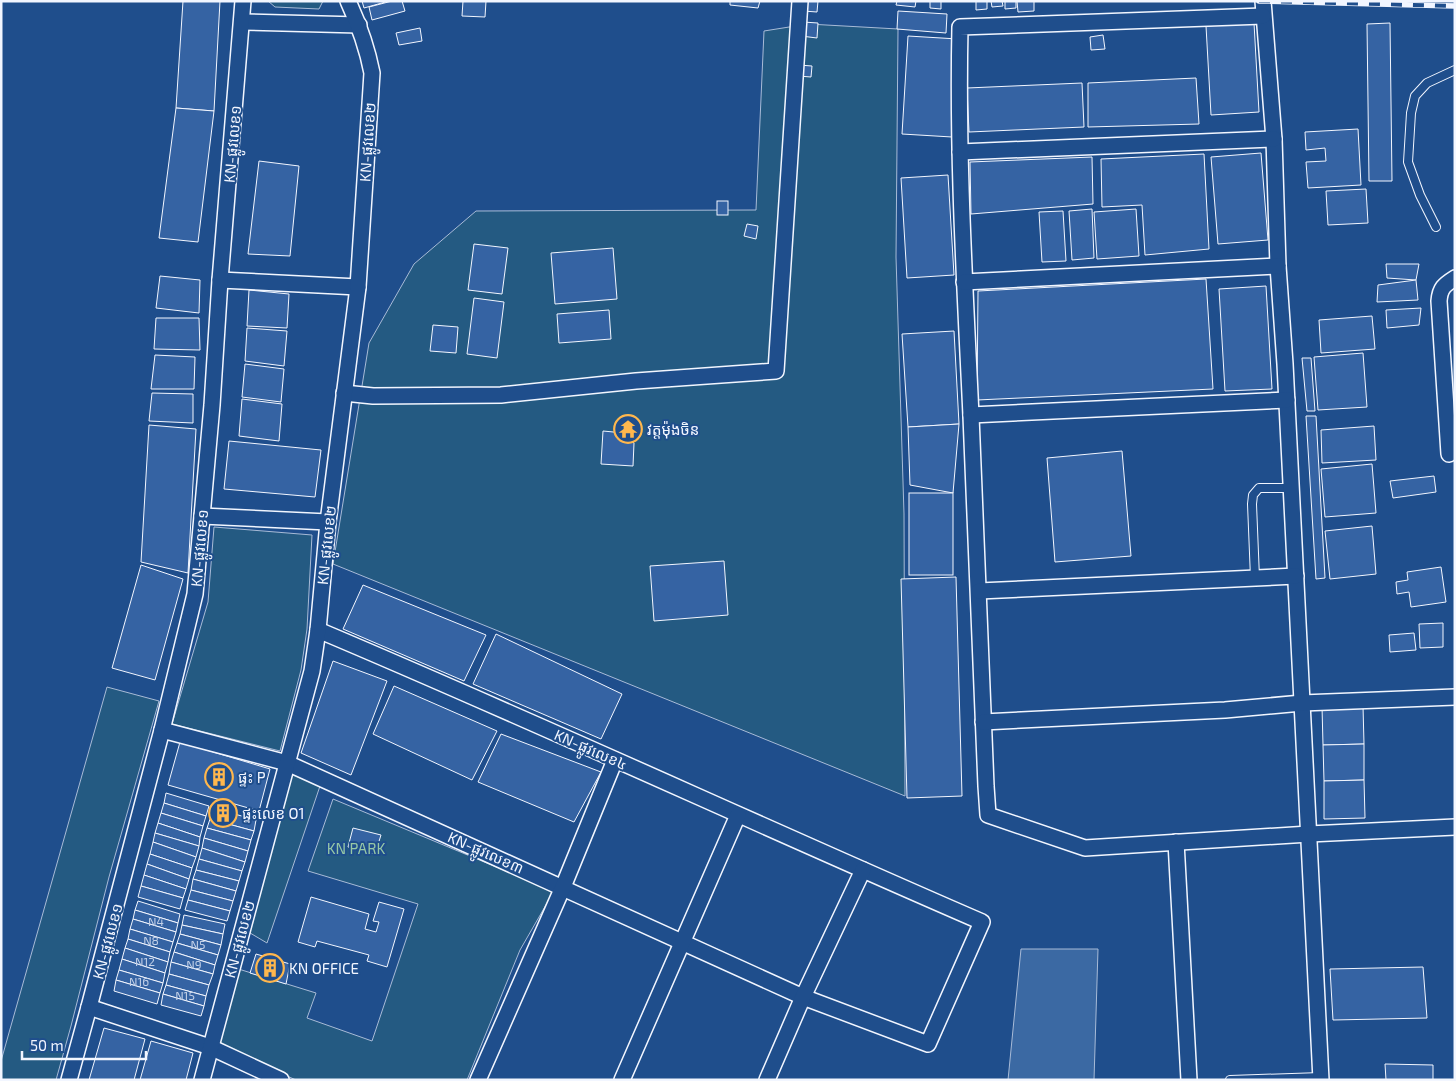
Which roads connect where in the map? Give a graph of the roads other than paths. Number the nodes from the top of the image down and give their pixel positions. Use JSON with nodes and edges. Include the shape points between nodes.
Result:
{"nodes":[{"id":1,"x":243,"y":1,"type":"edge"},
{"id":2,"x":348,"y":1,"type":"edge"},
{"id":3,"x":800,"y":1,"type":"edge"},
{"id":4,"x":1263,"y":8,"type":"edge"},
{"id":5,"x":242,"y":22,"type":"junction"},
{"id":6,"x":359,"y":25,"type":"junction"},
{"id":7,"x":1455,"y":70,"type":"edge"},
{"id":8,"x":1274,"y":139,"type":"junction"},
{"id":9,"x":960,"y":152,"type":"junction"},
{"id":10,"x":1436,"y":227,"type":"dead end"},
{"id":11,"x":1278,"y":266,"type":"junction"},
{"id":12,"x":1455,"y":278,"type":"edge"},
{"id":13,"x":220,"y":280,"type":"junction"},
{"id":14,"x":964,"y":282,"type":"junction"},
{"id":15,"x":358,"y":287,"type":"junction"},
{"id":16,"x":344,"y":394,"type":"junction"},
{"id":17,"x":1287,"y":400,"type":"junction"},
{"id":18,"x":971,"y":415,"type":"junction"},
{"id":19,"x":1450,"y":454,"type":"dead end"},
{"id":20,"x":1292,"y":488,"type":"junction"},
{"id":21,"x":202,"y":516,"type":"junction"},
{"id":22,"x":328,"y":522,"type":"junction"},
{"id":23,"x":1296,"y":576,"type":"junction"},
{"id":24,"x":1255,"y":578,"type":"junction"},
{"id":25,"x":979,"y":591,"type":"junction"},
{"id":26,"x":318,"y":630,"type":"junction"},
{"id":27,"x":1455,"y":697,"type":"edge"},
{"id":28,"x":1302,"y":703,"type":"junction"},
{"id":29,"x":983,"y":722,"type":"junction"},
{"id":30,"x":162,"y":730,"type":"junction"},
{"id":31,"x":615,"y":760,"type":"junction"},
{"id":32,"x":287,"y":763,"type":"junction"},
{"id":33,"x":738,"y":815,"type":"junction"},
{"id":34,"x":1455,"y":827,"type":"edge"},
{"id":35,"x":1309,"y":834,"type":"junction"},
{"id":36,"x":1176,"y":842,"type":"junction"},
{"id":37,"x":862,"y":870,"type":"junction"},
{"id":38,"x":563,"y":887,"type":"junction"},
{"id":39,"x":683,"y":942,"type":"junction"},
{"id":40,"x":803,"y":997,"type":"junction"},
{"id":41,"x":90,"y":1007,"type":"junction"},
{"id":42,"x":210,"y":1047,"type":"junction"},
{"id":43,"x":1316,"y":1078,"type":"edge"},
{"id":44,"x":69,"y":1080,"type":"edge"},
{"id":45,"x":202,"y":1080,"type":"edge"},
{"id":46,"x":281,"y":1080,"type":"edge"},
{"id":47,"x":478,"y":1080,"type":"edge"},
{"id":48,"x":622,"y":1080,"type":"edge"},
{"id":49,"x":767,"y":1080,"type":"edge"},
{"id":50,"x":1189,"y":1080,"type":"edge"},
{"id":51,"x":1230,"y":1080,"type":"edge"}],
"edges":[{"from":1,"to":5,"type":"street","name":"KN-ផ្លូវលេខ១"},
{"from":2,"to":6,"type":"street","name":"KN-ផ្លូវលេខ២"},
{"from":3,"to":16,"type":"street","via":[[776,371],[501,395]]},
{"from":4,"to":8,"type":"street"},
{"from":4,"to":9,"type":"street","via":[[960,27]]},
{"from":5,"to":6,"type":"street"},
{"from":5,"to":13,"type":"street","name":"KN-ផ្លូវលេខ១"},
{"from":6,"to":15,"type":"street","name":"KN-ផ្លូវលេខ២","via":[[372,73]]},
{"from":7,"to":10,"type":"lane","via":[[1427,83],[1415,96],[1411,113],[1408,162]]},
{"from":8,"to":9,"type":"street"},
{"from":8,"to":11,"type":"street"},
{"from":9,"to":14,"type":"street"},
{"from":11,"to":14,"type":"street"},
{"from":11,"to":17,"type":"street"},
{"from":12,"to":19,"type":"street","via":[[1445,284],[1439,301]]},
{"from":13,"to":15,"type":"street"},
{"from":13,"to":21,"type":"street","name":"KN-ផ្លូវលេខ១"},
{"from":14,"to":18,"type":"street"},
{"from":15,"to":16,"type":"street","name":"KN-ផ្លូវលេខ២"},
{"from":16,"to":22,"type":"street","name":"KN-ផ្លូវលេខ២"},
{"from":17,"to":18,"type":"street"},
{"from":17,"to":20,"type":"street"},
{"from":18,"to":25,"type":"street"},
{"from":20,"to":23,"type":"street"},
{"from":20,"to":24,"type":"lane","via":[[1259,488],[1253,495]]},
{"from":21,"to":22,"type":"street"},
{"from":21,"to":30,"type":"street","name":"KN-ផ្លូវលេខ១","via":[[195,594]]},
{"from":22,"to":26,"type":"street","name":"KN-ផ្លូវលេខ២"},
{"from":23,"to":24,"type":"street"},
{"from":23,"to":28,"type":"street"},
{"from":24,"to":25,"type":"street"},
{"from":25,"to":29,"type":"street"},
{"from":26,"to":31,"type":"street","name":"KN-ផ្លូវលេខ៤"},
{"from":26,"to":32,"type":"street","name":"KN-ផ្លូវលេខ២","via":[[312,671]]},
{"from":27,"to":28,"type":"street"},
{"from":28,"to":29,"type":"street"},
{"from":28,"to":35,"type":"street"},
{"from":29,"to":36,"type":"street","via":[[988,814],[1085,848]]},
{"from":30,"to":32,"type":"street","name":"KN-ផ្លូវលេខ៣"},
{"from":30,"to":41,"type":"street","name":"KN-ផ្លូវលេខ១"},
{"from":31,"to":33,"type":"street","name":"KN-ផ្លូវលេខ៤"},
{"from":31,"to":38,"type":"street"},
{"from":32,"to":38,"type":"street","name":"KN-ផ្លូវលេខ៣"},
{"from":32,"to":42,"type":"street","name":"KN-ផ្លូវលេខ២"},
{"from":33,"to":37,"type":"street","name":"KN-ផ្លូវលេខ៤"},
{"from":33,"to":39,"type":"street"},
{"from":34,"to":35,"type":"street"},
{"from":35,"to":36,"type":"street"},
{"from":35,"to":43,"type":"street"},
{"from":36,"to":50,"type":"street"},
{"from":37,"to":40,"type":"street"},
{"from":37,"to":40,"type":"street","name":"KN-ផ្លូវលេខ៤","via":[[982,922],[928,1044]]},
{"from":38,"to":39,"type":"street","name":"KN-ផ្លូវលេខ៣"},
{"from":38,"to":47,"type":"street"},
{"from":39,"to":40,"type":"street","name":"KN-ផ្លូវលេខ៣"},
{"from":39,"to":48,"type":"street"},
{"from":40,"to":49,"type":"street"},
{"from":41,"to":42,"type":"street"},
{"from":41,"to":44,"type":"street","name":"KN-ផ្លូវលេខ១"},
{"from":42,"to":45,"type":"street","name":"KN-ផ្លូវលេខ២"},
{"from":42,"to":46,"type":"street"},
{"from":43,"to":51,"type":"lane"}]}
